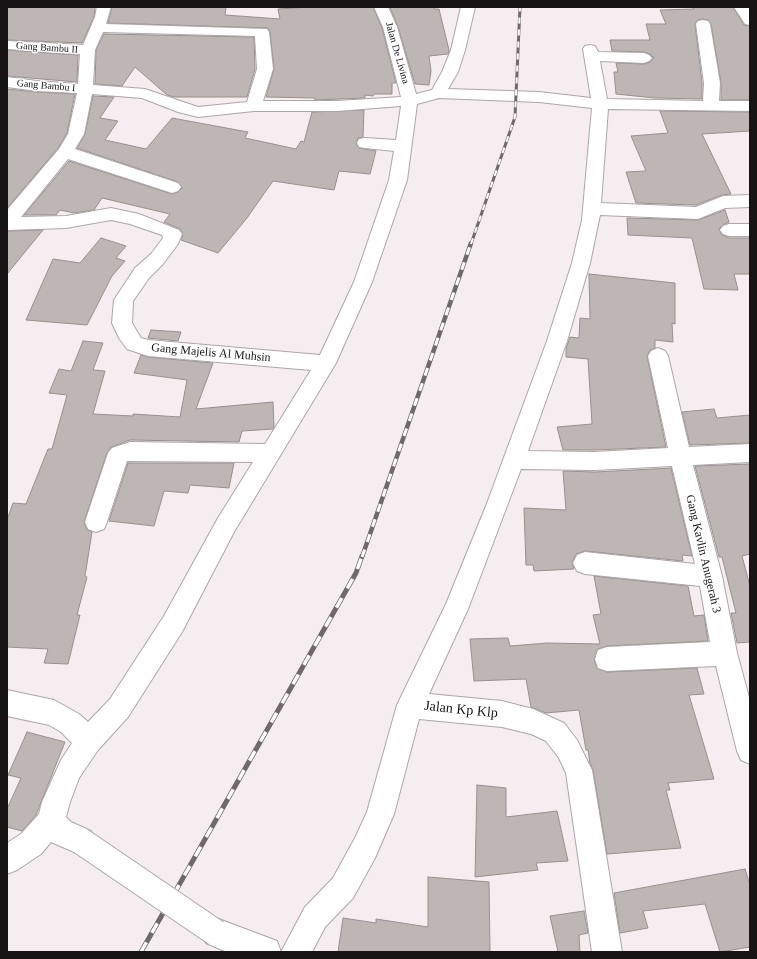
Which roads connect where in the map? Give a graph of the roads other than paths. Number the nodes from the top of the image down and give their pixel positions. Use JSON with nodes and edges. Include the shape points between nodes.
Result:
{"nodes":[{"id":1,"x":104,"y":7,"type":"edge"},
{"id":2,"x":381,"y":7,"type":"edge"},
{"id":3,"x":468,"y":7,"type":"edge"},
{"id":4,"x":741,"y":7,"type":"edge"},
{"id":5,"x":750,"y":21,"type":"edge"},
{"id":6,"x":703,"y":24,"type":"dead end"},
{"id":7,"x":98,"y":28,"type":"junction"},
{"id":8,"x":7,"y":45,"type":"edge"},
{"id":9,"x":88,"y":50,"type":"junction"},
{"id":10,"x":644,"y":58,"type":"dead end"},
{"id":11,"x":7,"y":82,"type":"edge"},
{"id":12,"x":85,"y":90,"type":"junction"},
{"id":13,"x":438,"y":93,"type":"junction"},
{"id":14,"x":410,"y":101,"type":"junction"},
{"id":15,"x":600,"y":104,"type":"junction"},
{"id":16,"x":711,"y":105,"type":"junction"},
{"id":17,"x":254,"y":106,"type":"junction"},
{"id":18,"x":750,"y":106,"type":"edge"},
{"id":19,"x":365,"y":143,"type":"dead end"},
{"id":20,"x":403,"y":146,"type":"junction"},
{"id":21,"x":65,"y":152,"type":"junction"},
{"id":22,"x":172,"y":187,"type":"dead end"},
{"id":23,"x":750,"y":201,"type":"edge"},
{"id":24,"x":592,"y":209,"type":"junction"},
{"id":25,"x":7,"y":223,"type":"edge"},
{"id":26,"x":729,"y":230,"type":"dead end"},
{"id":27,"x":750,"y":230,"type":"edge"},
{"id":28,"x":658,"y":356,"type":"dead end"},
{"id":29,"x":326,"y":363,"type":"junction"},
{"id":30,"x":750,"y":452,"type":"edge"},
{"id":31,"x":271,"y":453,"type":"junction"},
{"id":32,"x":680,"y":456,"type":"junction"},
{"id":33,"x":514,"y":460,"type":"junction"},
{"id":34,"x":96,"y":522,"type":"dead end"},
{"id":35,"x":584,"y":563,"type":"dead end"},
{"id":36,"x":710,"y":576,"type":"junction"},
{"id":37,"x":725,"y":654,"type":"junction"},
{"id":38,"x":607,"y":659,"type":"dead end"},
{"id":39,"x":7,"y":703,"type":"edge"},
{"id":40,"x":410,"y":705,"type":"junction"},
{"id":41,"x":89,"y":741,"type":"junction"},
{"id":42,"x":750,"y":750,"type":"edge"},
{"id":43,"x":51,"y":821,"type":"junction"},
{"id":44,"x":7,"y":860,"type":"edge"},
{"id":45,"x":266,"y":952,"type":"edge"},
{"id":46,"x":296,"y":952,"type":"edge"},
{"id":47,"x":607,"y":952,"type":"edge"}],
"edges":[{"from":1,"to":7,"type":"street"},
{"from":2,"to":14,"type":"street","name":"Jalan De Livina","via":[[390,27]]},
{"from":3,"to":13,"type":"street","via":[[458,50],[450,72]]},
{"from":4,"to":5,"type":"street"},
{"from":6,"to":16,"type":"street","via":[[712,83]]},
{"from":7,"to":9,"type":"street"},
{"from":7,"to":17,"type":"street","via":[[262,32],[265,69]]},
{"from":8,"to":9,"type":"street","name":"Gang Bambu II"},
{"from":9,"to":12,"type":"street"},
{"from":10,"to":15,"type":"street","via":[[590,53]]},
{"from":11,"to":12,"type":"street","name":"Gang Bambu I"},
{"from":12,"to":17,"type":"street","name":"Gang Bambu I","via":[[145,94],[184,110],[198,112]]},
{"from":12,"to":21,"type":"street","via":[[76,134]]},
{"from":13,"to":14,"type":"street","name":"Gang Bambu I"},
{"from":13,"to":15,"type":"street","name":"Gang Bambu I","via":[[524,96]]},
{"from":14,"to":17,"type":"street","name":"Gang Bambu I","via":[[337,106]]},
{"from":14,"to":20,"type":"street"},
{"from":15,"to":16,"type":"street","name":"Gang Bambu I"},
{"from":15,"to":24,"type":"street"},
{"from":16,"to":18,"type":"street","name":"Gang Bambu I"},
{"from":19,"to":20,"type":"street"},
{"from":20,"to":29,"type":"street","via":[[398,180],[364,282]]},
{"from":21,"to":22,"type":"street"},
{"from":21,"to":25,"type":"street"},
{"from":23,"to":24,"type":"street","via":[[723,202],[698,213]]},
{"from":24,"to":33,"type":"street","via":[[581,263],[557,341]]},
{"from":25,"to":29,"type":"street","name":"Gang Majelis Al Muhsin","via":[[66,222],[111,214],[133,218],[174,234],[172,240],[142,273],[124,300],[122,323],[134,344],[148,348]]},
{"from":26,"to":27,"type":"street"},
{"from":28,"to":32,"type":"street","name":"Gang Kavlin Anugerah 3"},
{"from":29,"to":31,"type":"street"},
{"from":30,"to":32,"type":"street"},
{"from":31,"to":34,"type":"street","via":[[130,451],[120,454],[116,459]]},
{"from":31,"to":41,"type":"street","via":[[226,525],[173,624],[119,708]]},
{"from":32,"to":33,"type":"street","via":[[595,461]]},
{"from":32,"to":36,"type":"street","name":"Gang Kavlin Anugerah 3"},
{"from":33,"to":40,"type":"street","via":[[456,609]]},
{"from":35,"to":36,"type":"street"},
{"from":36,"to":37,"type":"street","name":"Gang Kavlin Anugerah 3"},
{"from":37,"to":38,"type":"street"},
{"from":37,"to":42,"type":"street","name":"Gang Kavlin Anugerah 3"},
{"from":39,"to":41,"type":"street","via":[[54,713],[70,723]]},
{"from":40,"to":46,"type":"street","name":"Jalan Kp Klp","via":[[380,814],[365,848],[343,888],[315,917]]},
{"from":40,"to":47,"type":"street","name":"Jalan Kp Klp","via":[[502,714],[533,722],[554,732],[568,749],[579,770]]},
{"from":41,"to":43,"type":"street","via":[[70,769]]},
{"from":43,"to":44,"type":"street","via":[[31,844]]},
{"from":43,"to":45,"type":"street","bridge":true,"via":[[61,832],[81,842],[216,933]]}]}
